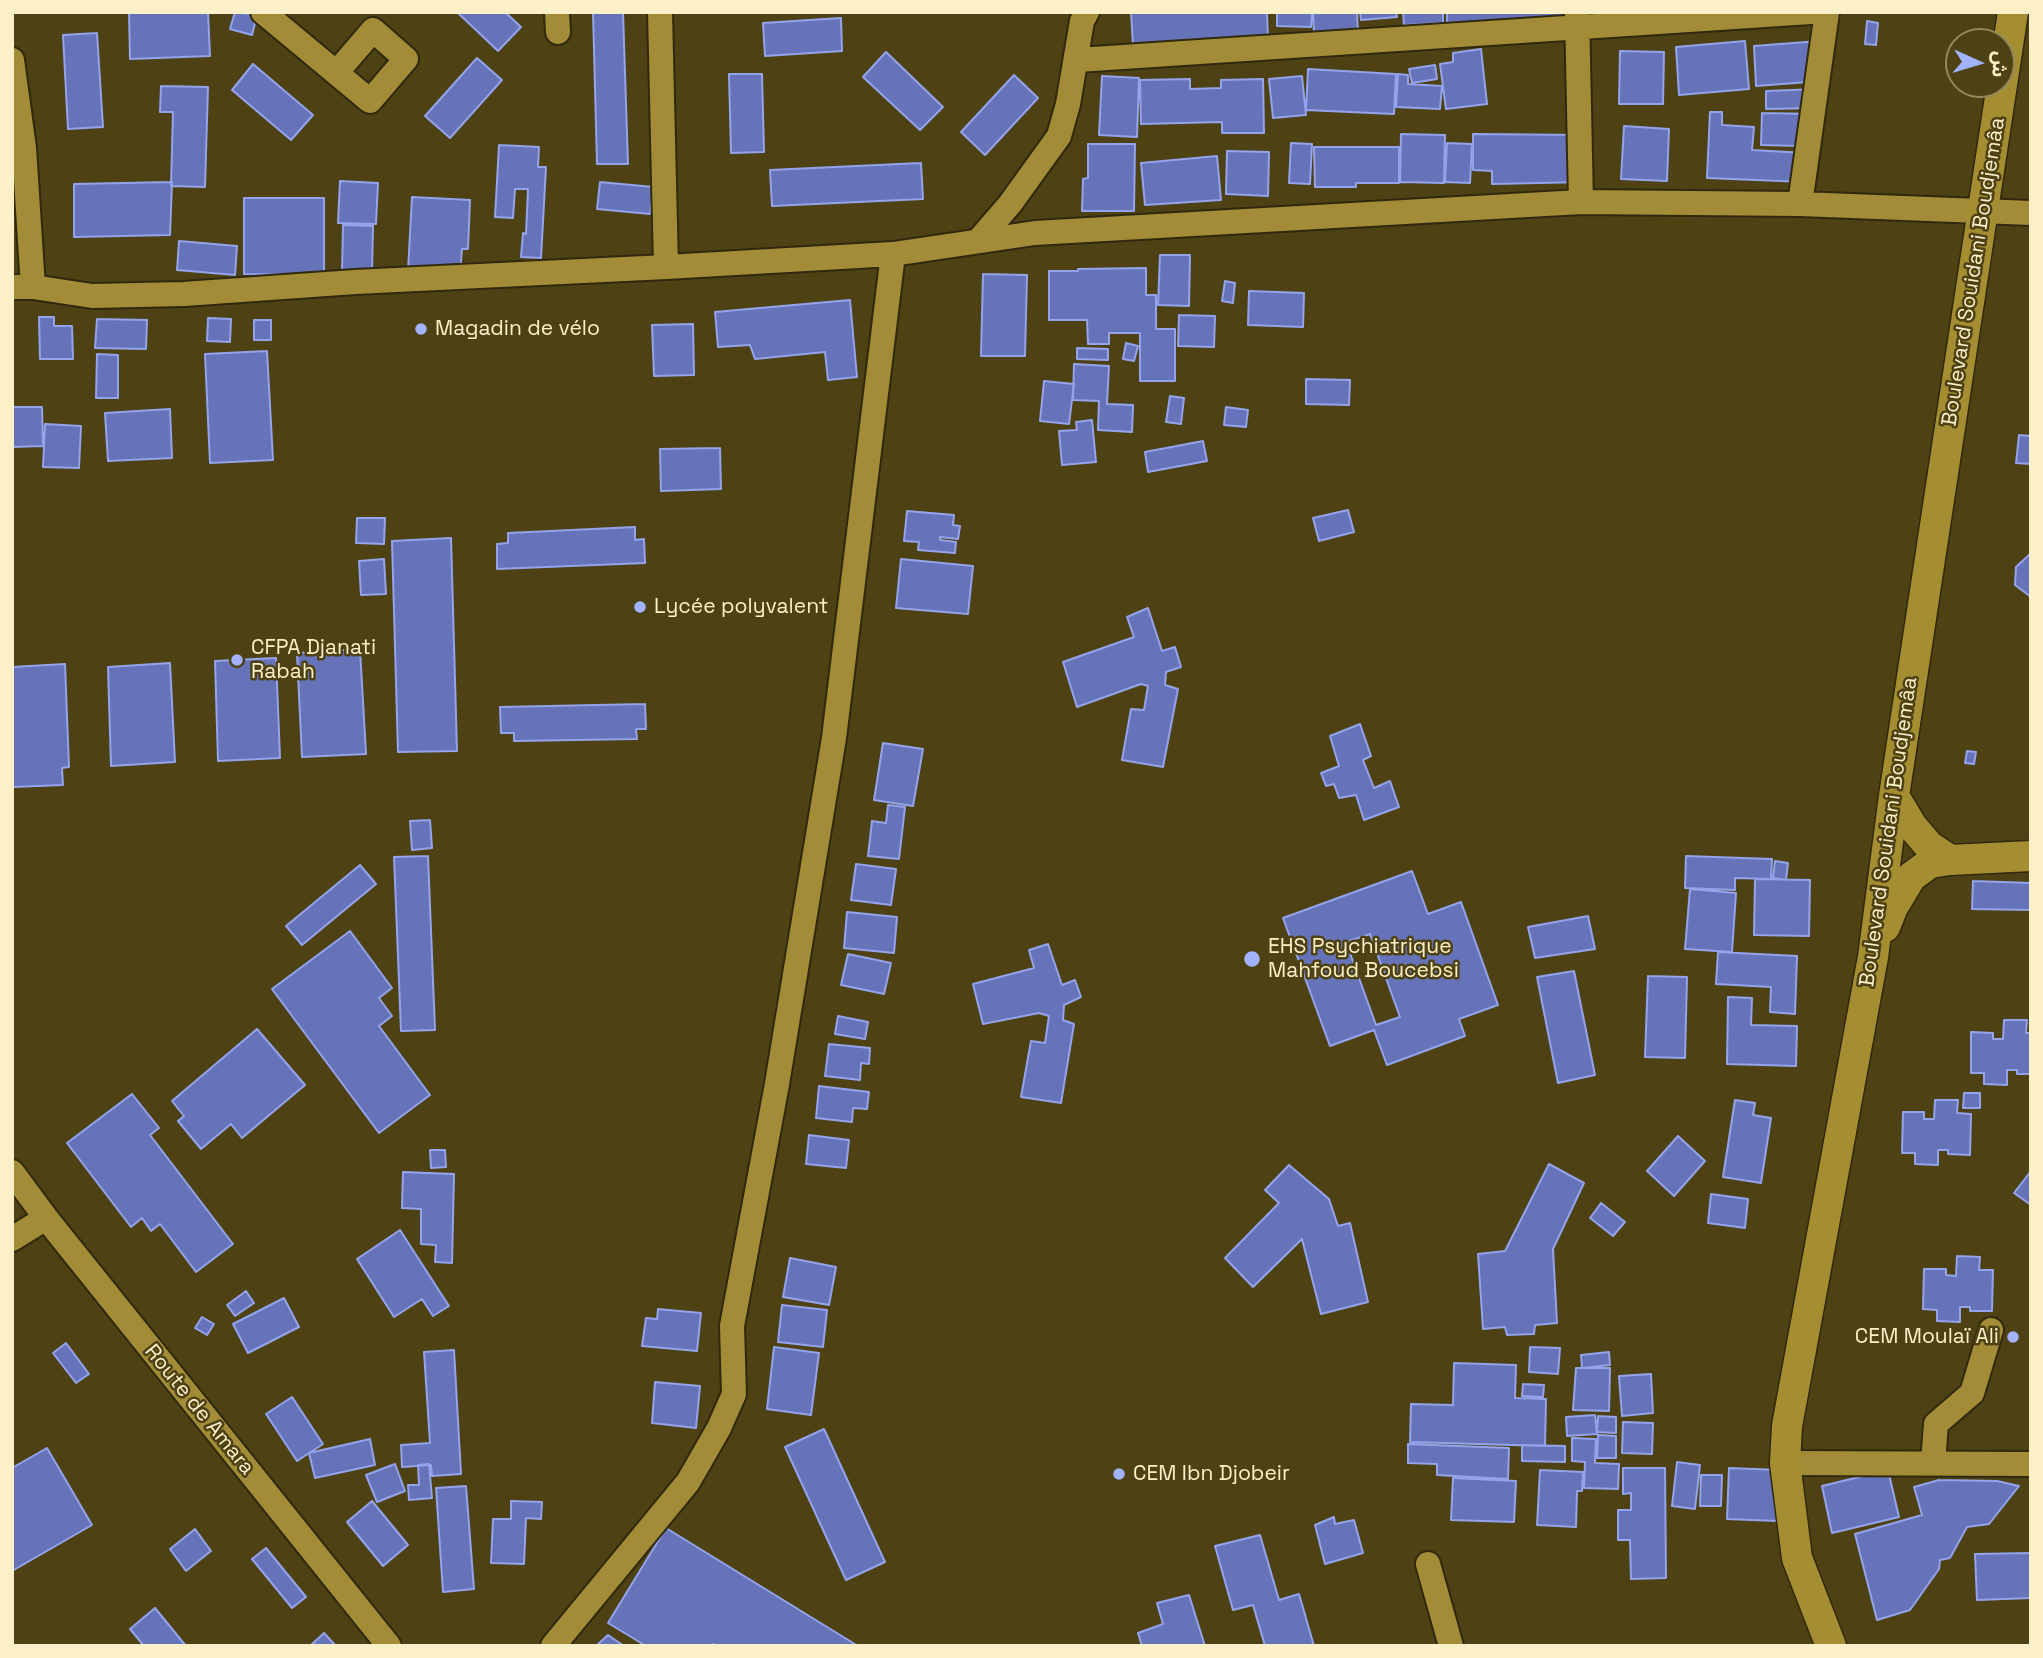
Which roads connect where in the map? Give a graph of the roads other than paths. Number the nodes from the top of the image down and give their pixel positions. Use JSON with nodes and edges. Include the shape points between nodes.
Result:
{"nodes":[{"id":1,"x":263,"y":12,"type":"edge"},
{"id":2,"x":660,"y":12,"type":"edge"},
{"id":3,"x":1087,"y":12,"type":"edge"},
{"id":4,"x":1811,"y":12,"type":"edge"},
{"id":5,"x":1827,"y":12,"type":"edge"},
{"id":6,"x":2013,"y":12,"type":"edge"},
{"id":7,"x":1578,"y":19,"type":"edge"},
{"id":8,"x":12,"y":60,"type":"edge"},
{"id":9,"x":1077,"y":60,"type":"junction"},
{"id":10,"x":337,"y":72,"type":"dead end"},
{"id":11,"x":18,"y":148,"type":"edge"},
{"id":12,"x":1581,"y":202,"type":"junction"},
{"id":13,"x":1800,"y":204,"type":"junction"},
{"id":14,"x":1984,"y":211,"type":"junction"},
{"id":15,"x":2031,"y":213,"type":"edge"},
{"id":16,"x":978,"y":241,"type":"junction"},
{"id":17,"x":893,"y":254,"type":"junction"},
{"id":18,"x":666,"y":267,"type":"junction"},
{"id":19,"x":23,"y":287,"type":"edge"},
{"id":20,"x":1894,"y":796,"type":"junction"},
{"id":21,"x":2031,"y":856,"type":"edge"},
{"id":22,"x":1950,"y":860,"type":"junction"},
{"id":23,"x":1872,"y":957,"type":"junction"},
{"id":24,"x":12,"y":1172,"type":"edge"},
{"id":25,"x":46,"y":1218,"type":"junction"},
{"id":26,"x":12,"y":1239,"type":"edge"},
{"id":27,"x":1991,"y":1330,"type":"dead end"},
{"id":28,"x":1785,"y":1463,"type":"junction"},
{"id":29,"x":1933,"y":1463,"type":"junction"},
{"id":30,"x":2031,"y":1464,"type":"edge"},
{"id":31,"x":1428,"y":1564,"type":"dead end"},
{"id":32,"x":388,"y":1646,"type":"edge"},
{"id":33,"x":552,"y":1646,"type":"edge"},
{"id":34,"x":1451,"y":1646,"type":"edge"},
{"id":35,"x":1832,"y":1646,"type":"edge"}],
"edges":[{"from":1,"to":10,"type":"street"},
{"from":2,"to":18,"type":"street"},
{"from":3,"to":9,"type":"street"},
{"from":4,"to":7,"type":"street"},
{"from":5,"to":13,"type":"street"},
{"from":6,"to":14,"type":"main road","name":"Boulevard Souidani Boudjemâa"},
{"from":7,"to":9,"type":"street"},
{"from":7,"to":12,"type":"street"},
{"from":8,"to":11,"type":"street"},
{"from":9,"to":16,"type":"street","via":[[1059,136]]},
{"from":11,"to":19,"type":"street"},
{"from":12,"to":13,"type":"street"},
{"from":12,"to":16,"type":"street","via":[[1048,232]]},
{"from":13,"to":14,"type":"street"},
{"from":14,"to":15,"type":"street"},
{"from":14,"to":20,"type":"main road","name":"Boulevard Souidani Boudjemâa"},
{"from":16,"to":17,"type":"street"},
{"from":17,"to":18,"type":"street"},
{"from":17,"to":33,"type":"street","via":[[834,738],[732,1325],[734,1394],[688,1482]]},
{"from":18,"to":19,"type":"street","via":[[137,296],[92,296]]},
{"from":20,"to":22,"type":"main road","via":[[1929,846]]},
{"from":20,"to":23,"type":"main road","name":"Boulevard Souidani Boudjemâa"},
{"from":21,"to":22,"type":"main road"},
{"from":22,"to":23,"type":"main road","via":[[1930,863],[1911,877]]},
{"from":23,"to":28,"type":"main road","name":"Boulevard Souidani Boudjemâa","via":[[1787,1426]]},
{"from":24,"to":25,"type":"street","name":"Route de Amara"},
{"from":25,"to":26,"type":"street"},
{"from":25,"to":32,"type":"street","name":"Route de Amara"},
{"from":27,"to":29,"type":"street","via":[[1972,1393],[1936,1424]]},
{"from":28,"to":29,"type":"street"},
{"from":28,"to":35,"type":"main road","name":"Boulevard Souidani Boudjemâa","via":[[1797,1558]]},
{"from":29,"to":30,"type":"street"},
{"from":31,"to":34,"type":"street"}]}
